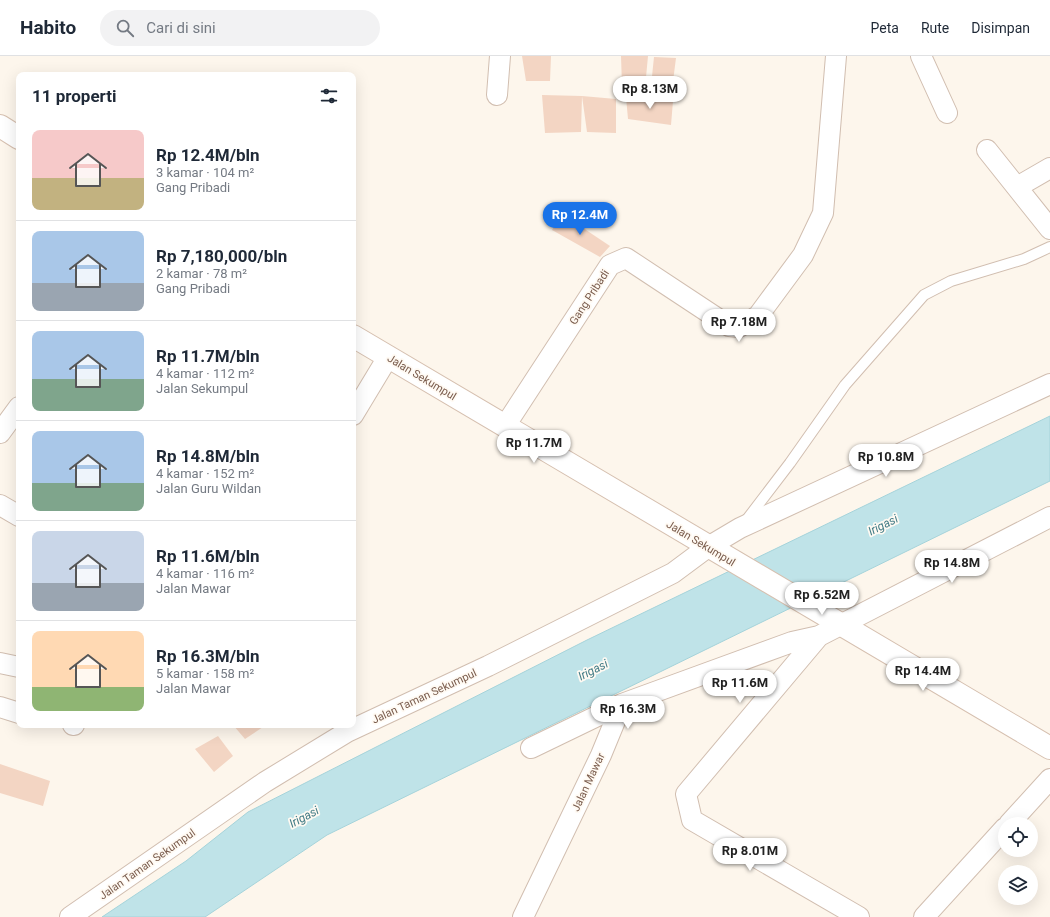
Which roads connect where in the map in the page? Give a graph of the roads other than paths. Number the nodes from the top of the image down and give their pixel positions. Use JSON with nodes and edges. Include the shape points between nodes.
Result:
{"nodes":[{"id":1,"x":500,"y":56,"type":"edge"},
{"id":2,"x":836,"y":56,"type":"edge"},
{"id":3,"x":921,"y":56,"type":"edge"},
{"id":4,"x":497,"y":95,"type":"dead end"},
{"id":5,"x":947,"y":113,"type":"dead end"},
{"id":6,"x":0,"y":126,"type":"edge"},
{"id":7,"x":16,"y":136,"type":"edge"},
{"id":8,"x":987,"y":150,"type":"dead end"},
{"id":9,"x":1050,"y":168,"type":"edge"},
{"id":10,"x":1017,"y":187,"type":"junction"},
{"id":11,"x":1050,"y":229,"type":"edge"},
{"id":12,"x":1050,"y":247,"type":"edge"},
{"id":13,"x":356,"y":338,"type":"edge"},
{"id":14,"x":388,"y":357,"type":"junction"},
{"id":15,"x":1050,"y":384,"type":"edge"},
{"id":16,"x":356,"y":410,"type":"edge"},
{"id":17,"x":16,"y":411,"type":"edge"},
{"id":18,"x":505,"y":426,"type":"junction"},
{"id":19,"x":0,"y":433,"type":"edge"},
{"id":20,"x":0,"y":505,"type":"edge"},
{"id":21,"x":16,"y":514,"type":"edge"},
{"id":22,"x":1050,"y":517,"type":"edge"},
{"id":23,"x":740,"y":528,"type":"junction"},
{"id":24,"x":708,"y":547,"type":"junction"},
{"id":25,"x":841,"y":624,"type":"junction"},
{"id":26,"x":819,"y":636,"type":"junction"},
{"id":27,"x":0,"y":663,"type":"edge"},
{"id":28,"x":16,"y":666,"type":"edge"},
{"id":29,"x":622,"y":704,"type":"junction"},
{"id":30,"x":0,"y":707,"type":"edge"},
{"id":31,"x":16,"y":712,"type":"edge"},
{"id":32,"x":356,"y":728,"type":"edge"},
{"id":33,"x":356,"y":728,"type":"edge"},
{"id":34,"x":531,"y":748,"type":"dead end"},
{"id":35,"x":1050,"y":748,"type":"edge"},
{"id":36,"x":1050,"y":779,"type":"edge"},
{"id":37,"x":1015,"y":817,"type":"edge"},
{"id":38,"x":998,"y":836,"type":"edge"},
{"id":39,"x":70,"y":917,"type":"edge"},
{"id":40,"x":523,"y":917,"type":"edge"},
{"id":41,"x":859,"y":917,"type":"edge"},
{"id":42,"x":924,"y":917,"type":"edge"}],
"edges":[{"from":1,"to":4,"type":"street"},
{"from":2,"to":18,"type":"street","name":"Gang Pribadi","via":[[823,213],[803,255],[758,316],[739,327],[729,326],[626,258],[619,260],[610,265]]},
{"from":3,"to":5,"type":"street"},
{"from":6,"to":7,"type":"main road"},
{"from":8,"to":10,"type":"street"},
{"from":9,"to":10,"type":"street"},
{"from":10,"to":11,"type":"street"},
{"from":12,"to":23,"type":"lane","via":[[1024,259],[951,281],[924,295],[845,385]]},
{"from":13,"to":14,"type":"main road","name":"Jalan Sekumpul"},
{"from":14,"to":16,"type":"street"},
{"from":14,"to":18,"type":"main road","name":"Jalan Sekumpul"},
{"from":15,"to":23,"type":"street","name":"Jalan Taman Sekumpul"},
{"from":17,"to":19,"type":"street"},
{"from":18,"to":24,"type":"main road","name":"Jalan Sekumpul"},
{"from":20,"to":21,"type":"street"},
{"from":22,"to":25,"type":"street"},
{"from":23,"to":24,"type":"street","name":"Jalan Taman Sekumpul"},
{"from":24,"to":25,"type":"main road","name":"Jalan Sekumpul"},
{"from":24,"to":33,"type":"street","name":"Jalan Taman Sekumpul","via":[[673,573],[488,666]]},
{"from":25,"to":26,"type":"street"},
{"from":25,"to":35,"type":"main road","name":"Jalan Sekumpul"},
{"from":26,"to":29,"type":"street","via":[[792,642]]},
{"from":26,"to":41,"type":"street","via":[[686,794],[692,820]]},
{"from":27,"to":28,"type":"street"},
{"from":29,"to":34,"type":"street"},
{"from":29,"to":40,"type":"street","name":"Jalan Mawar"},
{"from":30,"to":31,"type":"street"},
{"from":32,"to":39,"type":"street","name":"Jalan Taman Sekumpul","via":[[265,782]]},
{"from":36,"to":37,"type":"street"},
{"from":38,"to":42,"type":"street"}]}
